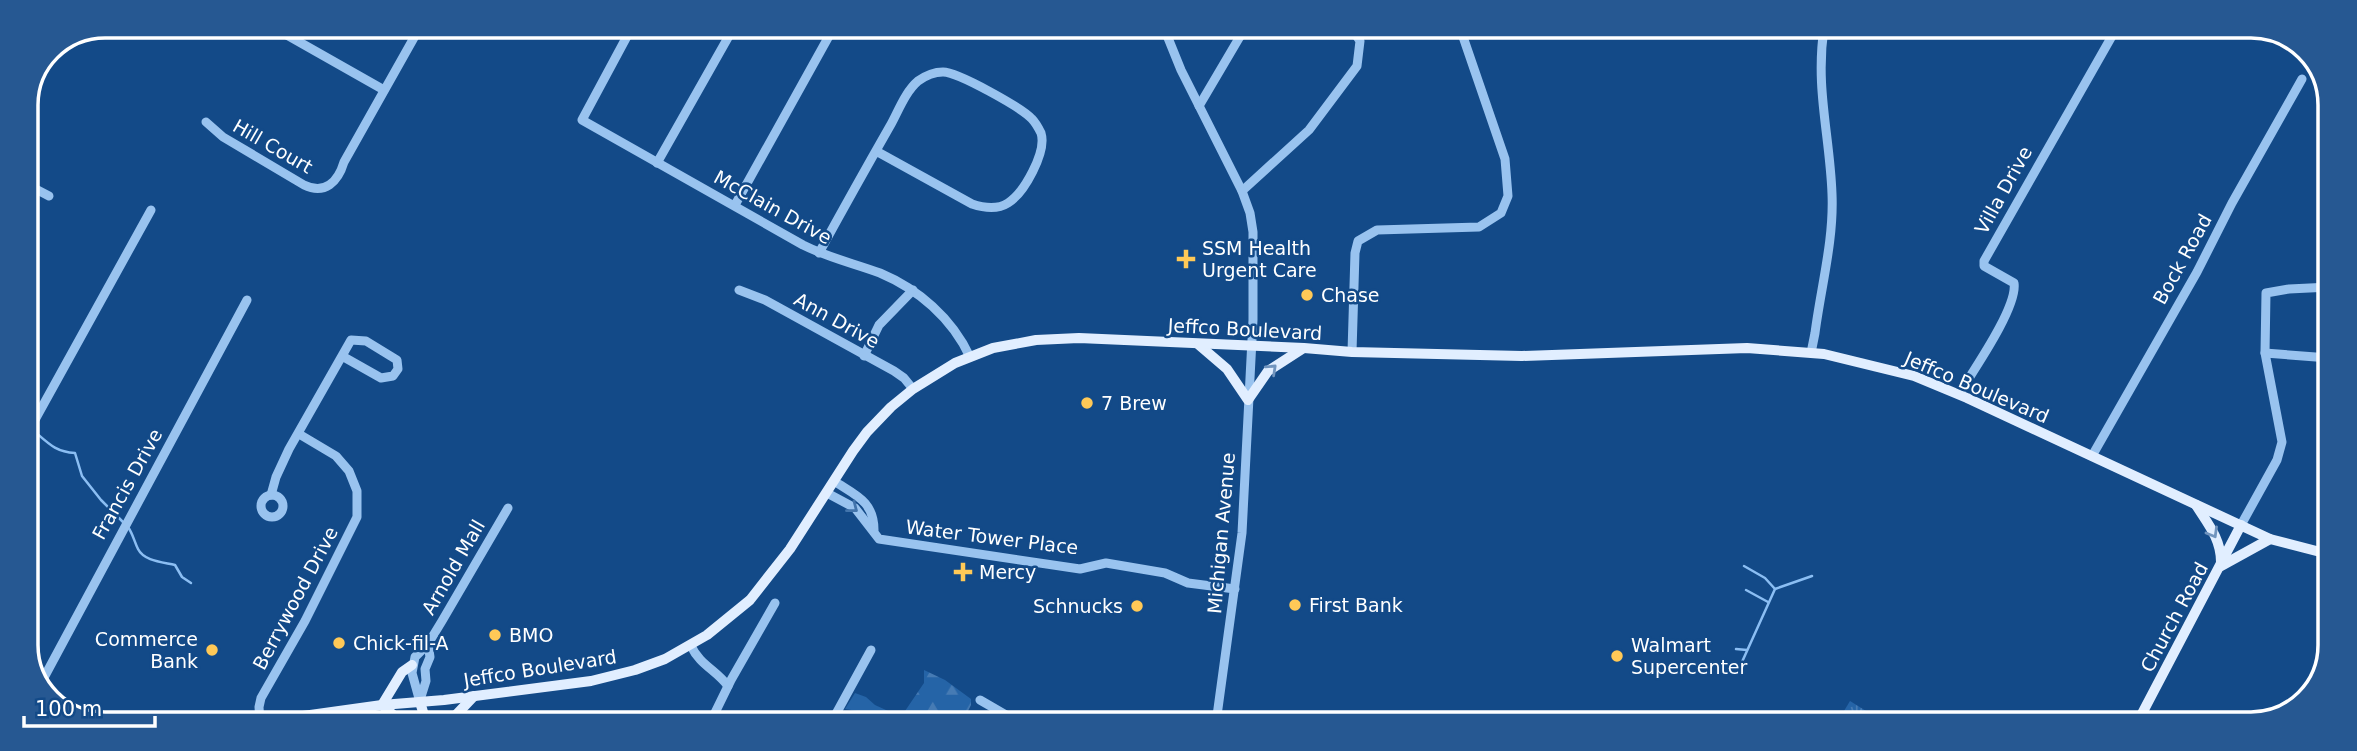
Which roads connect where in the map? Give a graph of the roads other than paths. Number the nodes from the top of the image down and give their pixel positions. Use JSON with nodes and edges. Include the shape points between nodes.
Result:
{"nodes":[{"id":1,"x":292,"y":38,"type":"edge"},
{"id":2,"x":414,"y":38,"type":"edge"},
{"id":3,"x":626,"y":38,"type":"edge"},
{"id":4,"x":728,"y":38,"type":"edge"},
{"id":5,"x":828,"y":38,"type":"edge"},
{"id":6,"x":1168,"y":38,"type":"edge"},
{"id":7,"x":1239,"y":38,"type":"edge"},
{"id":8,"x":1358,"y":38,"type":"edge"},
{"id":9,"x":1463,"y":38,"type":"edge"},
{"id":10,"x":1823,"y":38,"type":"edge"},
{"id":11,"x":2111,"y":38,"type":"edge"},
{"id":12,"x":2302,"y":79,"type":"dead end"},
{"id":13,"x":384,"y":90,"type":"junction"},
{"id":14,"x":1199,"y":106,"type":"junction"},
{"id":15,"x":206,"y":122,"type":"dead end"},
{"id":16,"x":876,"y":151,"type":"junction"},
{"id":17,"x":657,"y":163,"type":"junction"},
{"id":18,"x":38,"y":190,"type":"edge"},
{"id":19,"x":1242,"y":191,"type":"junction"},
{"id":20,"x":49,"y":196,"type":"dead end"},
{"id":21,"x":735,"y":205,"type":"junction"},
{"id":22,"x":151,"y":211,"type":"dead end"},
{"id":23,"x":819,"y":253,"type":"junction"},
{"id":24,"x":2318,"y":288,"type":"edge"},
{"id":25,"x":739,"y":290,"type":"dead end"},
{"id":26,"x":913,"y":290,"type":"junction"},
{"id":27,"x":247,"y":300,"type":"dead end"},
{"id":28,"x":1199,"y":345,"type":"junction"},
{"id":29,"x":1250,"y":346,"type":"junction"},
{"id":30,"x":1304,"y":348,"type":"junction"},
{"id":31,"x":1352,"y":352,"type":"junction"},
{"id":32,"x":1811,"y":353,"type":"junction"},
{"id":33,"x":2265,"y":353,"type":"junction"},
{"id":34,"x":342,"y":356,"type":"junction"},
{"id":35,"x":864,"y":356,"type":"junction"},
{"id":36,"x":970,"y":357,"type":"junction"},
{"id":37,"x":2318,"y":357,"type":"edge"},
{"id":38,"x":913,"y":389,"type":"junction"},
{"id":39,"x":1959,"y":394,"type":"junction"},
{"id":40,"x":1248,"y":400,"type":"junction"},
{"id":41,"x":39,"y":413,"type":"edge"},
{"id":42,"x":299,"y":433,"type":"junction"},
{"id":43,"x":2092,"y":456,"type":"junction"},
{"id":44,"x":834,"y":481,"type":"junction"},
{"id":45,"x":827,"y":493,"type":"junction"},
{"id":46,"x":271,"y":495,"type":"dead end"},
{"id":47,"x":2194,"y":503,"type":"junction"},
{"id":48,"x":508,"y":508,"type":"dead end"},
{"id":49,"x":2241,"y":525,"type":"junction"},
{"id":50,"x":874,"y":530,"type":"junction"},
{"id":51,"x":2270,"y":539,"type":"junction"},
{"id":52,"x":2318,"y":551,"type":"edge"},
{"id":53,"x":2221,"y":566,"type":"junction"},
{"id":54,"x":1235,"y":589,"type":"junction"},
{"id":55,"x":775,"y":603,"type":"dead end"},
{"id":56,"x":428,"y":644,"type":"junction"},
{"id":57,"x":691,"y":646,"type":"junction"},
{"id":58,"x":871,"y":650,"type":"dead end"},
{"id":59,"x":412,"y":665,"type":"junction"},
{"id":60,"x":46,"y":674,"type":"edge"},
{"id":61,"x":728,"y":686,"type":"junction"},
{"id":62,"x":474,"y":696,"type":"junction"},
{"id":63,"x":980,"y":700,"type":"dead end"},
{"id":64,"x":420,"y":702,"type":"junction"},
{"id":65,"x":382,"y":705,"type":"junction"},
{"id":66,"x":259,"y":712,"type":"edge"},
{"id":67,"x":332,"y":712,"type":"edge"},
{"id":68,"x":390,"y":712,"type":"edge"},
{"id":69,"x":423,"y":712,"type":"edge"},
{"id":70,"x":459,"y":712,"type":"edge"},
{"id":71,"x":715,"y":712,"type":"edge"},
{"id":72,"x":837,"y":712,"type":"edge"},
{"id":73,"x":1001,"y":712,"type":"edge"},
{"id":74,"x":1218,"y":712,"type":"edge"},
{"id":75,"x":2143,"y":712,"type":"edge"}],
"edges":[{"from":1,"to":13,"type":"street"},
{"from":2,"to":13,"type":"street"},
{"from":3,"to":17,"type":"street","name":"McClain Drive","via":[[582,120]]},
{"from":4,"to":17,"type":"street"},
{"from":5,"to":21,"type":"street"},
{"from":6,"to":14,"type":"street","name":"Michigan Avenue"},
{"from":7,"to":14,"type":"street"},
{"from":8,"to":19,"type":"street","via":[[1357,66],[1309,130]]},
{"from":9,"to":31,"type":"street","via":[[1505,159],[1508,196],[1501,213],[1479,227],[1377,230],[1358,241]]},
{"from":10,"to":32,"type":"street","via":[[1820,85],[1832,207]]},
{"from":11,"to":39,"type":"street","name":"Villa Drive","via":[[1984,261],[1984,266],[2014,283],[2016,292]]},
{"from":12,"to":43,"type":"street","name":"Bock Road"},
{"from":13,"to":15,"type":"street","name":"Hill Court","via":[[337,178],[327,187],[304,185],[223,138]]},
{"from":14,"to":19,"type":"street","name":"Michigan Avenue"},
{"from":16,"to":16,"type":"street","via":[[972,204],[995,208],[1017,196],[1042,146],[1033,120],[1020,110],[943,72],[918,82],[910,91]]},
{"from":16,"to":23,"type":"street"},
{"from":17,"to":21,"type":"street","name":"McClain Drive"},
{"from":18,"to":20,"type":"street"},
{"from":19,"to":29,"type":"street","name":"Michigan Avenue","via":[[1253,232]]},
{"from":21,"to":23,"type":"street","name":"McClain Drive"},
{"from":22,"to":41,"type":"street"},
{"from":23,"to":26,"type":"street","name":"McClain Drive","via":[[878,272]]},
{"from":24,"to":33,"type":"street","via":[[2266,293]]},
{"from":25,"to":35,"type":"street","name":"Ann Drive"},
{"from":26,"to":35,"type":"street","via":[[879,325]]},
{"from":26,"to":36,"type":"street","name":"McClain Drive","via":[[945,319]]},
{"from":27,"to":60,"type":"street","name":"Francis Drive"},
{"from":28,"to":29,"type":"main road","name":"Jeffco Boulevard"},
{"from":28,"to":36,"type":"main road","name":"Jeffco Boulevard","via":[[1052,338]]},
{"from":28,"to":40,"type":"main road","via":[[1227,369]]},
{"from":29,"to":30,"type":"main road","name":"Jeffco Boulevard"},
{"from":29,"to":40,"type":"street","name":"Michigan Avenue"},
{"from":30,"to":31,"type":"main road","name":"Jeffco Boulevard"},
{"from":40,"to":30,"type":"main road","one_way":true,"via":[[1270,368]]},
{"from":31,"to":32,"type":"main road","name":"Jeffco Boulevard","via":[[1522,356],[1747,348]]},
{"from":32,"to":39,"type":"main road","name":"Jeffco Boulevard","via":[[1914,376]]},
{"from":33,"to":37,"type":"street"},
{"from":33,"to":49,"type":"street","via":[[2282,442]]},
{"from":34,"to":34,"type":"street","via":[[381,378],[393,376],[398,369],[397,360],[366,341],[351,340]]},
{"from":34,"to":42,"type":"street"},
{"from":35,"to":38,"type":"street","name":"Ann Drive","via":[[900,374]]},
{"from":36,"to":38,"type":"main road","name":"Jeffco Boulevard"},
{"from":38,"to":44,"type":"main road","name":"Jeffco Boulevard","via":[[867,432]]},
{"from":39,"to":43,"type":"main road","name":"Jeffco Boulevard"},
{"from":40,"to":54,"type":"street","name":"Michigan Avenue"},
{"from":42,"to":46,"type":"street"},
{"from":42,"to":66,"type":"street","name":"Berrywood Drive","via":[[336,456],[349,471],[357,491],[357,517],[261,698]]},
{"from":43,"to":47,"type":"main road","name":"Jeffco Boulevard"},
{"from":44,"to":45,"type":"main road","name":"Jeffco Boulevard"},
{"from":44,"to":50,"type":"street","via":[[867,504]]},
{"from":45,"to":50,"type":"street","name":"Water Tower Place","one_way":true,"via":[[855,508]]},
{"from":45,"to":57,"type":"main road","name":"Jeffco Boulevard","via":[[750,600]]},
{"from":47,"to":49,"type":"main road","name":"Jeffco Boulevard"},
{"from":47,"to":53,"type":"main road","one_way":true,"via":[[2220,543]]},
{"from":48,"to":56,"type":"street","name":"Arnold Mall"},
{"from":49,"to":51,"type":"main road","name":"Jeffco Boulevard"},
{"from":49,"to":53,"type":"main road","name":"Church Road"},
{"from":50,"to":54,"type":"street","name":"Water Tower Place","via":[[879,540],[1080,569],[1105,563]]},
{"from":51,"to":52,"type":"main road","name":"Jeffco Boulevard"},
{"from":51,"to":53,"type":"main road"},
{"from":53,"to":75,"type":"main road","name":"Church Road"},
{"from":54,"to":74,"type":"street","name":"Michigan Avenue"},
{"from":55,"to":61,"type":"street"},
{"from":56,"to":59,"type":"street","name":"Arnold Mall"},
{"from":56,"to":64,"type":"street","name":"Arnold Mall","via":[[430,657]]},
{"from":57,"to":61,"type":"street","via":[[697,659]]},
{"from":57,"to":62,"type":"main road","name":"Jeffco Boulevard","via":[[635,670],[591,681]]},
{"from":58,"to":72,"type":"street"},
{"from":59,"to":64,"type":"street"},
{"from":59,"to":65,"type":"main road","via":[[402,672]]},
{"from":61,"to":71,"type":"street"},
{"from":62,"to":64,"type":"main road","name":"Jeffco Boulevard"},
{"from":62,"to":70,"type":"main road"},
{"from":63,"to":73,"type":"street"},
{"from":64,"to":65,"type":"main road","name":"Jeffco Boulevard"},
{"from":64,"to":69,"type":"main road"},
{"from":65,"to":67,"type":"main road","name":"Jeffco Boulevard"},
{"from":65,"to":68,"type":"main road"}]}
